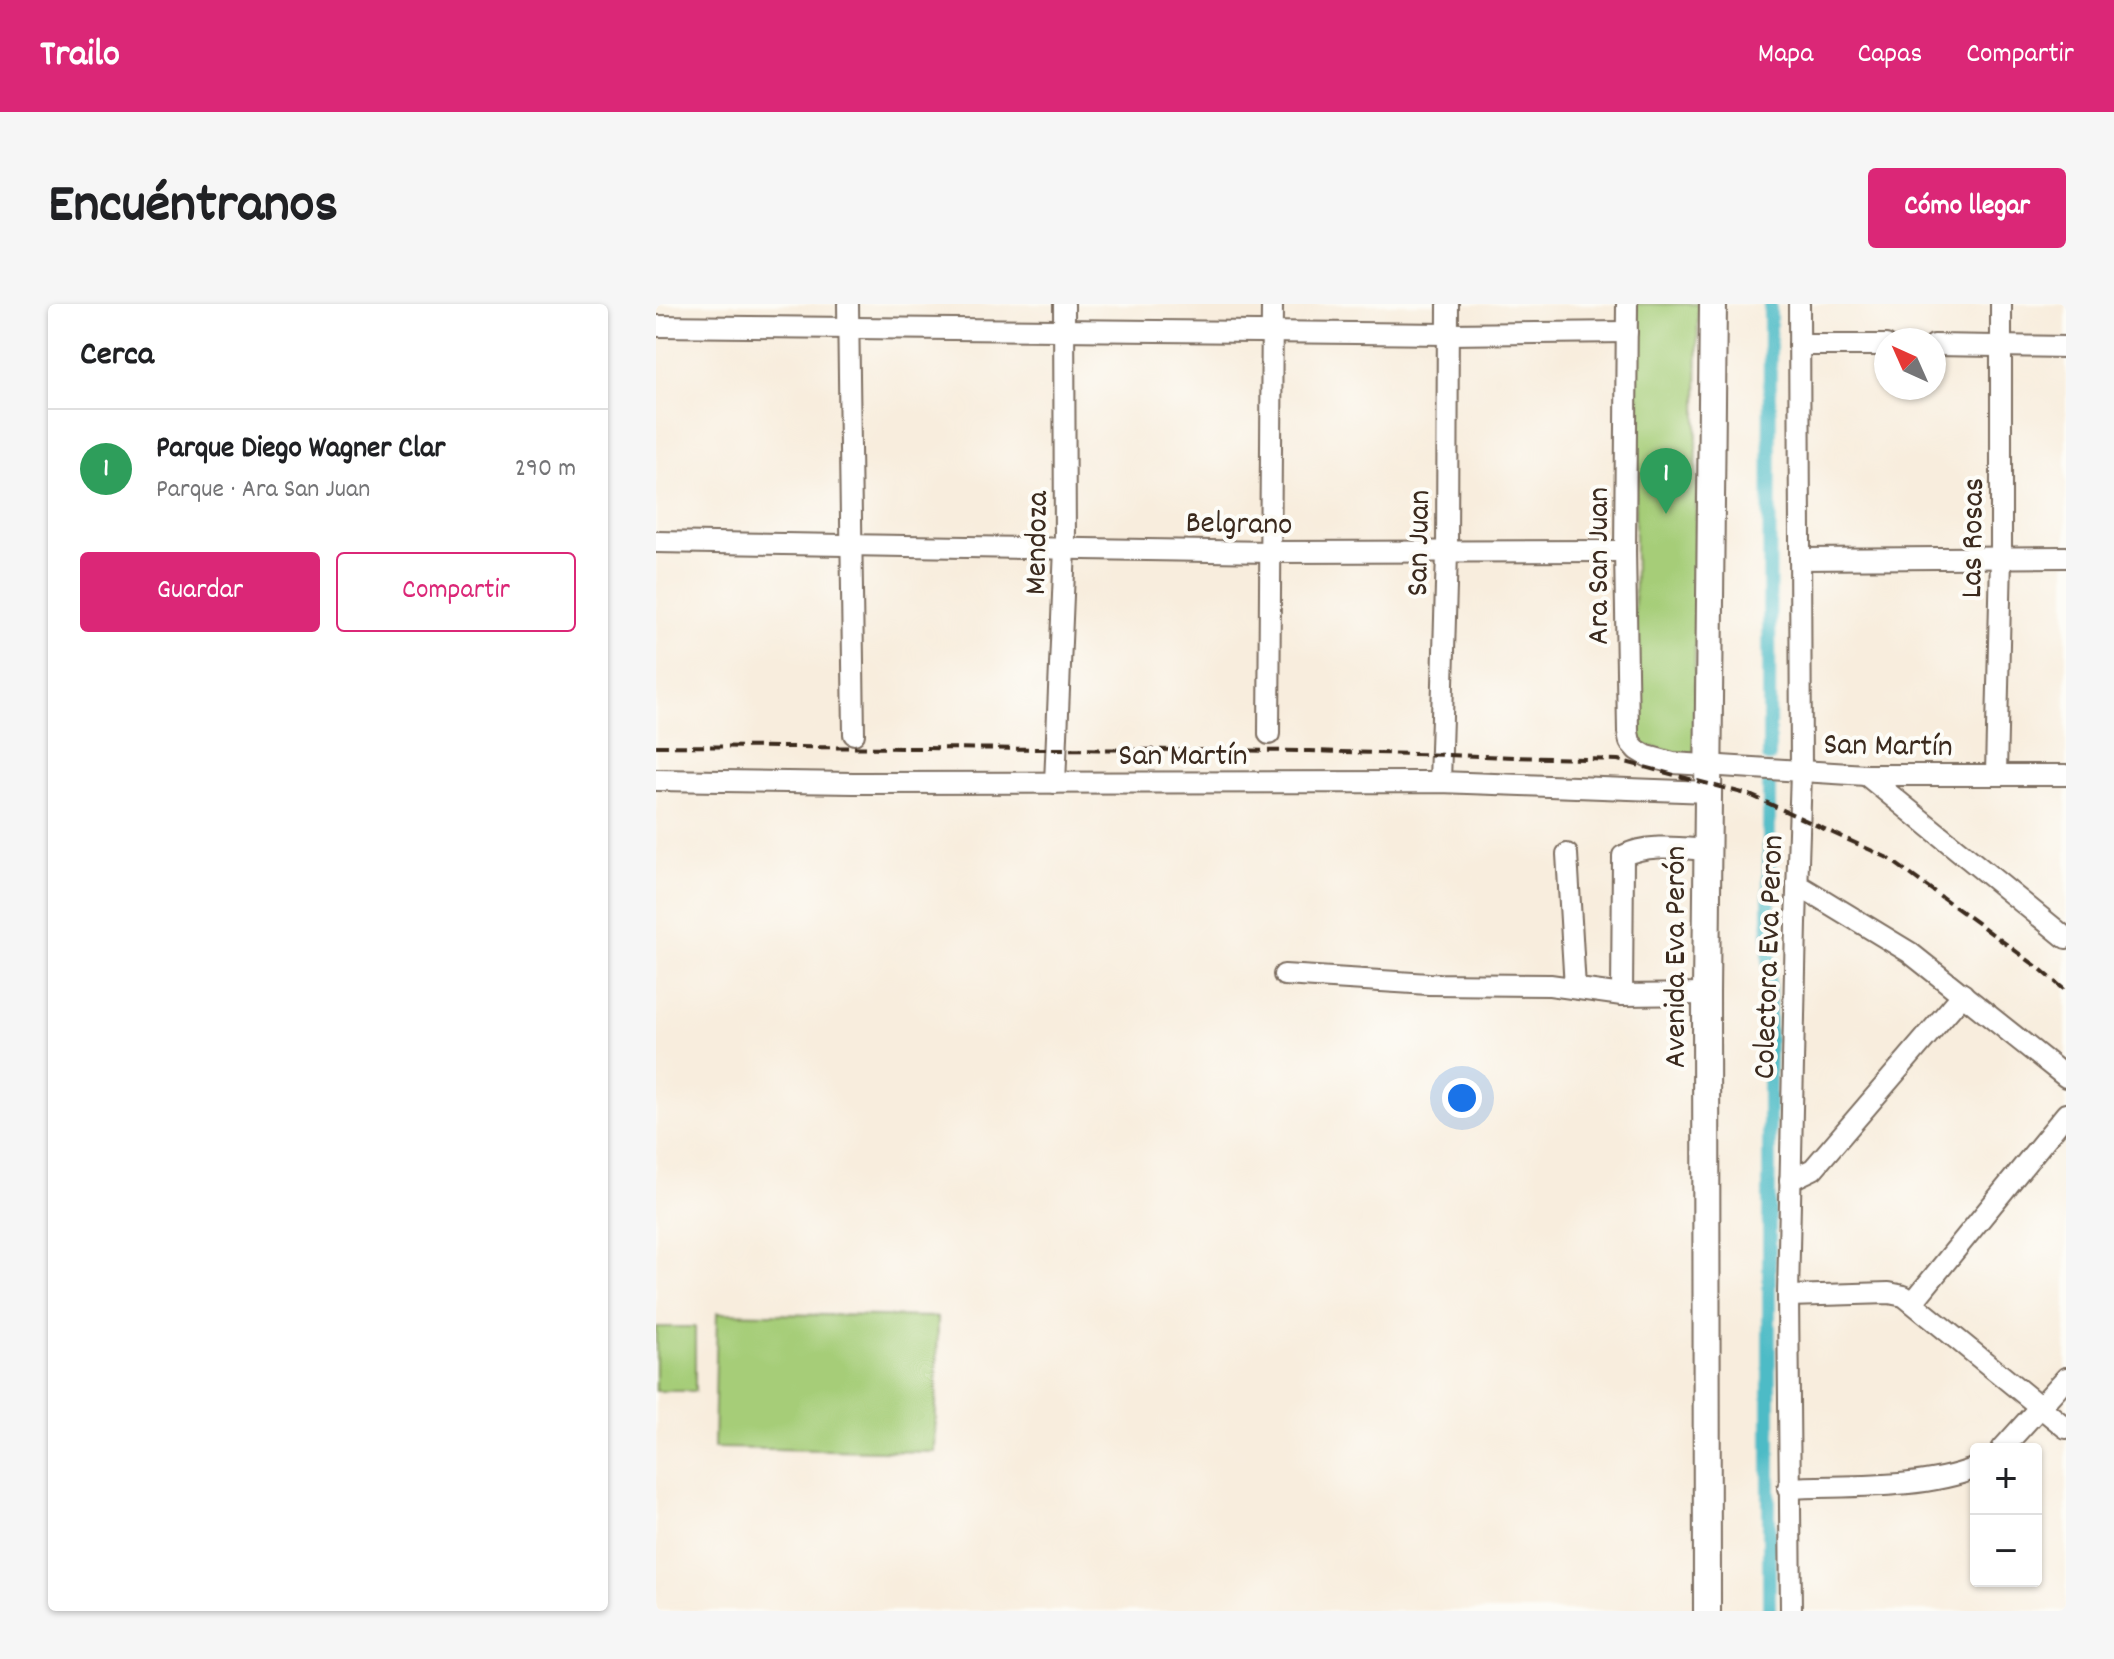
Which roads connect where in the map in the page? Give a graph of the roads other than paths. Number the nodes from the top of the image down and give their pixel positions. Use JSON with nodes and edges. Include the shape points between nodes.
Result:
{"nodes":[{"id":1,"x":848,"y":304,"type":"edge"},
{"id":2,"x":1064,"y":304,"type":"edge"},
{"id":3,"x":1272,"y":304,"type":"edge"},
{"id":4,"x":1448,"y":304,"type":"edge"},
{"id":5,"x":1627,"y":304,"type":"edge"},
{"id":6,"x":1713,"y":304,"type":"edge"},
{"id":7,"x":1799,"y":304,"type":"edge"},
{"id":8,"x":2001,"y":304,"type":"edge"},
{"id":9,"x":656,"y":326,"type":"edge"},
{"id":10,"x":848,"y":329,"type":"junction"},
{"id":11,"x":1064,"y":329,"type":"junction"},
{"id":12,"x":1272,"y":332,"type":"junction"},
{"id":13,"x":1627,"y":332,"type":"junction"},
{"id":14,"x":1448,"y":334,"type":"junction"},
{"id":15,"x":1799,"y":345,"type":"junction"},
{"id":16,"x":1874,"y":345,"type":"edge"},
{"id":17,"x":1946,"y":345,"type":"edge"},
{"id":18,"x":2001,"y":346,"type":"junction"},
{"id":19,"x":2066,"y":347,"type":"edge"},
{"id":20,"x":656,"y":542,"type":"edge"},
{"id":21,"x":852,"y":546,"type":"junction"},
{"id":22,"x":1065,"y":548,"type":"junction"},
{"id":23,"x":1625,"y":551,"type":"junction"},
{"id":24,"x":1271,"y":552,"type":"junction"},
{"id":25,"x":1447,"y":553,"type":"junction"},
{"id":26,"x":2001,"y":557,"type":"junction"},
{"id":27,"x":2066,"y":557,"type":"edge"},
{"id":28,"x":1800,"y":559,"type":"junction"},
{"id":29,"x":854,"y":734,"type":"dead end"},
{"id":30,"x":1269,"y":734,"type":"dead end"},
{"id":31,"x":1710,"y":765,"type":"junction"},
{"id":32,"x":1801,"y":772,"type":"junction"},
{"id":33,"x":1996,"y":773,"type":"junction"},
{"id":34,"x":1866,"y":775,"type":"junction"},
{"id":35,"x":2066,"y":775,"type":"edge"},
{"id":36,"x":656,"y":780,"type":"edge"},
{"id":37,"x":1440,"y":782,"type":"junction"},
{"id":38,"x":1055,"y":783,"type":"junction"},
{"id":39,"x":1709,"y":792,"type":"junction"},
{"id":40,"x":1707,"y":850,"type":"junction"},
{"id":41,"x":1567,"y":854,"type":"dead end"},
{"id":42,"x":1797,"y":884,"type":"junction"},
{"id":43,"x":2066,"y":938,"type":"edge"},
{"id":44,"x":1284,"y":975,"type":"dead end"},
{"id":45,"x":1575,"y":988,"type":"junction"},
{"id":46,"x":1706,"y":994,"type":"junction"},
{"id":47,"x":1963,"y":994,"type":"junction"},
{"id":48,"x":1622,"y":995,"type":"junction"},
{"id":49,"x":2066,"y":1077,"type":"edge"},
{"id":50,"x":2066,"y":1114,"type":"edge"},
{"id":51,"x":1790,"y":1180,"type":"junction"},
{"id":52,"x":1788,"y":1296,"type":"junction"},
{"id":53,"x":1913,"y":1302,"type":"junction"},
{"id":54,"x":2066,"y":1378,"type":"edge"},
{"id":55,"x":2042,"y":1407,"type":"junction"},
{"id":56,"x":2066,"y":1428,"type":"edge"},
{"id":57,"x":2008,"y":1443,"type":"edge"},
{"id":58,"x":1970,"y":1471,"type":"edge"},
{"id":59,"x":1788,"y":1488,"type":"junction"},
{"id":60,"x":1707,"y":1611,"type":"edge"},
{"id":61,"x":1791,"y":1611,"type":"edge"}],
"edges":[{"from":1,"to":10,"type":"street"},
{"from":2,"to":11,"type":"street","name":"Mendoza"},
{"from":3,"to":12,"type":"street"},
{"from":4,"to":14,"type":"street","name":"San Juan"},
{"from":5,"to":13,"type":"street","name":"Ara San Juan"},
{"from":6,"to":31,"type":"main road","name":"Avenida Eva Perón"},
{"from":7,"to":15,"type":"street","name":"Colectora Eva Peron"},
{"from":8,"to":18,"type":"street","name":"Las Rosas"},
{"from":9,"to":10,"type":"street"},
{"from":10,"to":11,"type":"street"},
{"from":10,"to":21,"type":"street"},
{"from":11,"to":12,"type":"street"},
{"from":11,"to":22,"type":"street","name":"Mendoza"},
{"from":12,"to":14,"type":"street"},
{"from":12,"to":24,"type":"street"},
{"from":13,"to":14,"type":"street"},
{"from":13,"to":23,"type":"street","name":"Ara San Juan"},
{"from":14,"to":25,"type":"street","name":"San Juan"},
{"from":15,"to":16,"type":"street"},
{"from":15,"to":28,"type":"street","name":"Colectora Eva Peron"},
{"from":17,"to":18,"type":"street"},
{"from":18,"to":19,"type":"street"},
{"from":18,"to":26,"type":"street","name":"Las Rosas"},
{"from":20,"to":21,"type":"street","name":"Belgrano"},
{"from":21,"to":22,"type":"street","name":"Belgrano"},
{"from":21,"to":29,"type":"street"},
{"from":22,"to":24,"type":"street","name":"Belgrano"},
{"from":22,"to":38,"type":"street","name":"Mendoza"},
{"from":23,"to":25,"type":"street","name":"Belgrano"},
{"from":23,"to":31,"type":"street","name":"Ara San Juan","via":[[1630,742],[1647,756]]},
{"from":24,"to":25,"type":"street","name":"Belgrano"},
{"from":24,"to":30,"type":"street"},
{"from":25,"to":37,"type":"street","name":"San Juan"},
{"from":26,"to":27,"type":"street"},
{"from":26,"to":28,"type":"street"},
{"from":26,"to":33,"type":"street","name":"Las Rosas"},
{"from":28,"to":32,"type":"street","name":"Colectora Eva Peron"},
{"from":31,"to":32,"type":"street","name":"San Martín"},
{"from":31,"to":39,"type":"main road","name":"Avenida Eva Perón"},
{"from":32,"to":34,"type":"street","name":"San Martín"},
{"from":32,"to":42,"type":"street","name":"Colectora Eva Peron"},
{"from":33,"to":34,"type":"street","name":"San Martín"},
{"from":33,"to":35,"type":"street","name":"San Martín"},
{"from":34,"to":43,"type":"street"},
{"from":36,"to":38,"type":"street","name":"San Martín"},
{"from":37,"to":38,"type":"street","name":"San Martín"},
{"from":37,"to":39,"type":"street","name":"San Martín"},
{"from":39,"to":40,"type":"main road","name":"Avenida Eva Perón"},
{"from":40,"to":46,"type":"main road","name":"Avenida Eva Perón"},
{"from":40,"to":48,"type":"street","via":[[1674,847],[1623,856]]},
{"from":41,"to":45,"type":"street"},
{"from":42,"to":47,"type":"street","via":[[1884,935]]},
{"from":42,"to":51,"type":"street","name":"Colectora Eva Peron"},
{"from":44,"to":45,"type":"street"},
{"from":45,"to":48,"type":"street"},
{"from":46,"to":48,"type":"street"},
{"from":46,"to":60,"type":"main road","name":"Avenida Eva Perón"},
{"from":47,"to":49,"type":"street"},
{"from":47,"to":51,"type":"street","via":[[1813,1169]]},
{"from":50,"to":53,"type":"street"},
{"from":51,"to":52,"type":"street","name":"Colectora Eva Peron"},
{"from":52,"to":53,"type":"street","via":[[1889,1293]]},
{"from":52,"to":59,"type":"street","name":"Colectora Eva Peron"},
{"from":53,"to":55,"type":"street"},
{"from":54,"to":55,"type":"street"},
{"from":55,"to":56,"type":"street"},
{"from":55,"to":57,"type":"street"},
{"from":58,"to":59,"type":"street","via":[[1927,1481]]},
{"from":59,"to":61,"type":"street","name":"Colectora Eva Peron"}]}
